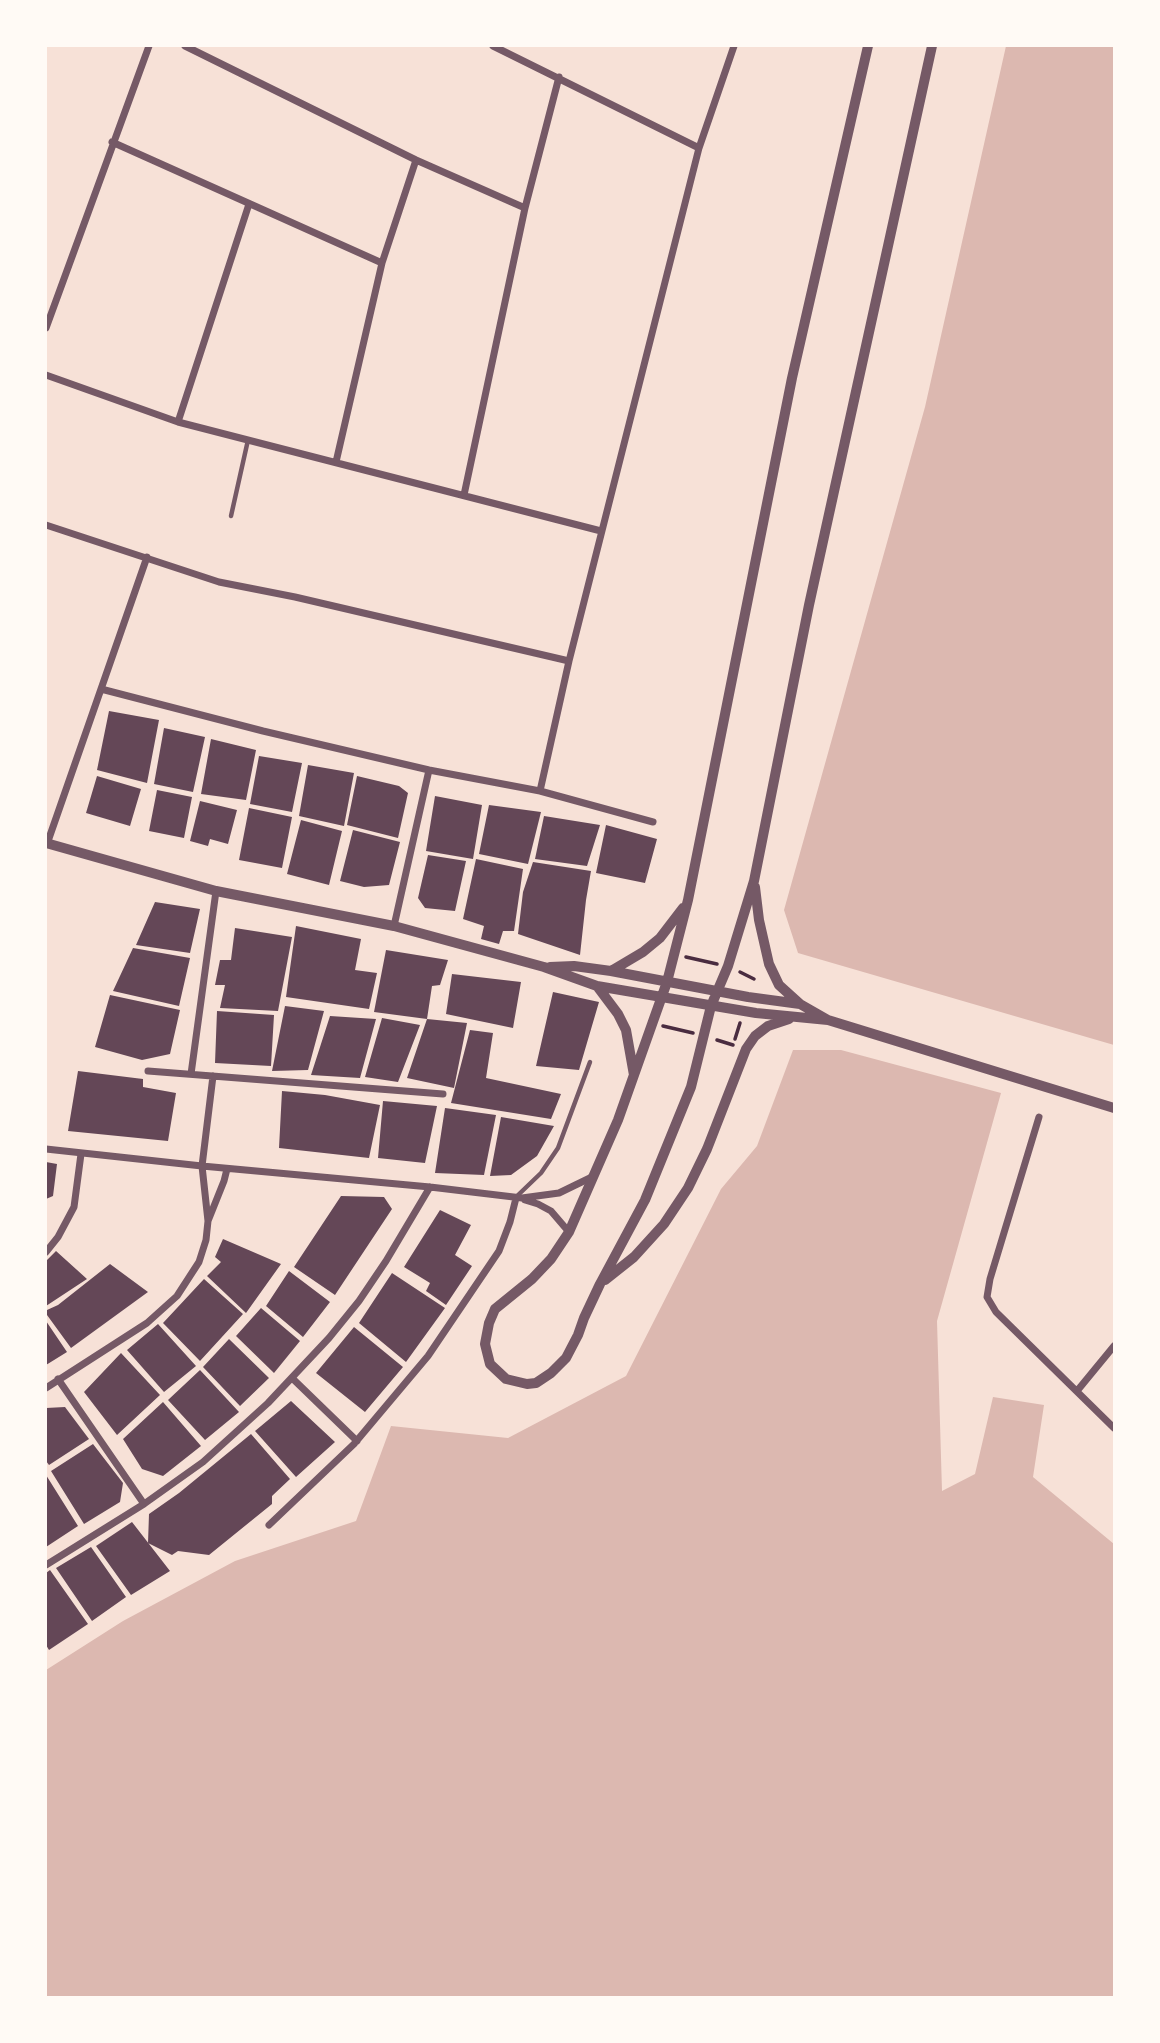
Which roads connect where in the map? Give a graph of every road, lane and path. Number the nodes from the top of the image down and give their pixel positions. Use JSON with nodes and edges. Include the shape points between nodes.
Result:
{"nodes":[{"id":1,"x":149,"y":46,"type":"edge"},
{"id":2,"x":185,"y":46,"type":"edge"},
{"id":3,"x":493,"y":46,"type":"edge"},
{"id":4,"x":734,"y":46,"type":"edge"},
{"id":5,"x":868,"y":46,"type":"edge"},
{"id":6,"x":932,"y":46,"type":"edge"},
{"id":7,"x":559,"y":77,"type":"junction"},
{"id":8,"x":112,"y":142,"type":"junction"},
{"id":9,"x":699,"y":148,"type":"junction"},
{"id":10,"x":416,"y":160,"type":"junction"},
{"id":11,"x":249,"y":204,"type":"junction"},
{"id":12,"x":525,"y":208,"type":"junction"},
{"id":13,"x":383,"y":263,"type":"junction"},
{"id":14,"x":46,"y":328,"type":"edge"},
{"id":15,"x":46,"y":375,"type":"edge"},
{"id":16,"x":178,"y":422,"type":"junction"},
{"id":17,"x":248,"y":440,"type":"junction"},
{"id":18,"x":336,"y":462,"type":"junction"},
{"id":19,"x":464,"y":495,"type":"junction"},
{"id":20,"x":231,"y":516,"type":"dead end"},
{"id":21,"x":46,"y":525,"type":"edge"},
{"id":22,"x":601,"y":531,"type":"junction"},
{"id":23,"x":147,"y":557,"type":"junction"},
{"id":24,"x":569,"y":661,"type":"junction"},
{"id":25,"x":101,"y":689,"type":"junction"},
{"id":26,"x":429,"y":770,"type":"junction"},
{"id":27,"x":540,"y":791,"type":"junction"},
{"id":28,"x":653,"y":822,"type":"dead end"},
{"id":29,"x":46,"y":844,"type":"edge"},
{"id":30,"x":754,"y":881,"type":"junction"},
{"id":31,"x":216,"y":891,"type":"junction"},
{"id":32,"x":688,"y":900,"type":"junction"},
{"id":33,"x":394,"y":926,"type":"junction"},
{"id":34,"x":673,"y":954,"type":"junction"},
{"id":35,"x":728,"y":966,"type":"junction"},
{"id":36,"x":544,"y":967,"type":"junction"},
{"id":37,"x":611,"y":971,"type":"junction"},
{"id":38,"x":754,"y":979,"type":"dead end"},
{"id":39,"x":667,"y":982,"type":"junction"},
{"id":40,"x":597,"y":986,"type":"junction"},
{"id":41,"x":718,"y":991,"type":"junction"},
{"id":42,"x":661,"y":998,"type":"junction"},
{"id":43,"x":800,"y":1004,"type":"junction"},
{"id":44,"x":711,"y":1006,"type":"junction"},
{"id":45,"x":793,"y":1018,"type":"junction"},
{"id":46,"x":828,"y":1020,"type":"junction"},
{"id":47,"x":653,"y":1023,"type":"junction"},
{"id":48,"x":705,"y":1036,"type":"junction"},
{"id":49,"x":733,"y":1045,"type":"dead end"},
{"id":50,"x":590,"y":1062,"type":"dead end"},
{"id":51,"x":148,"y":1071,"type":"dead end"},
{"id":52,"x":191,"y":1074,"type":"junction"},
{"id":53,"x":634,"y":1075,"type":"junction"},
{"id":54,"x":213,"y":1076,"type":"junction"},
{"id":55,"x":443,"y":1094,"type":"dead end"},
{"id":56,"x":1115,"y":1108,"type":"edge"},
{"id":57,"x":1039,"y":1117,"type":"dead end"},
{"id":58,"x":46,"y":1149,"type":"edge"},
{"id":59,"x":81,"y":1154,"type":"junction"},
{"id":60,"x":202,"y":1166,"type":"junction"},
{"id":61,"x":227,"y":1169,"type":"junction"},
{"id":62,"x":594,"y":1176,"type":"junction"},
{"id":63,"x":430,"y":1187,"type":"junction"},
{"id":64,"x":519,"y":1198,"type":"junction"},
{"id":65,"x":208,"y":1221,"type":"junction"},
{"id":66,"x":569,"y":1232,"type":"junction"},
{"id":67,"x":46,"y":1252,"type":"edge"},
{"id":68,"x":600,"y":1284,"type":"junction"},
{"id":69,"x":1115,"y":1346,"type":"edge"},
{"id":70,"x":292,"y":1378,"type":"junction"},
{"id":71,"x":58,"y":1380,"type":"junction"},
{"id":72,"x":46,"y":1388,"type":"edge"},
{"id":73,"x":1077,"y":1391,"type":"junction"},
{"id":74,"x":1115,"y":1428,"type":"edge"},
{"id":75,"x":357,"y":1441,"type":"junction"},
{"id":76,"x":144,"y":1504,"type":"junction"},
{"id":77,"x":269,"y":1525,"type":"dead end"},
{"id":78,"x":46,"y":1565,"type":"edge"}],
"edges":[{"from":1,"to":8,"type":"street"},
{"from":2,"to":10,"type":"street"},
{"from":3,"to":7,"type":"street"},
{"from":4,"to":9,"type":"street"},
{"from":5,"to":32,"type":"street","via":[[792,378]]},
{"from":6,"to":30,"type":"street","via":[[809,604]]},
{"from":7,"to":9,"type":"street"},
{"from":7,"to":12,"type":"street"},
{"from":8,"to":11,"type":"street"},
{"from":8,"to":14,"type":"street"},
{"from":9,"to":22,"type":"street"},
{"from":10,"to":12,"type":"street"},
{"from":10,"to":13,"type":"street"},
{"from":11,"to":13,"type":"street"},
{"from":11,"to":16,"type":"street"},
{"from":12,"to":19,"type":"street"},
{"from":13,"to":18,"type":"street"},
{"from":15,"to":16,"type":"street"},
{"from":16,"to":17,"type":"street"},
{"from":17,"to":18,"type":"street"},
{"from":17,"to":20,"type":"lane"},
{"from":18,"to":19,"type":"street"},
{"from":19,"to":22,"type":"street"},
{"from":21,"to":23,"type":"street"},
{"from":22,"to":24,"type":"street"},
{"from":23,"to":24,"type":"street","via":[[219,582]]},
{"from":23,"to":25,"type":"street"},
{"from":24,"to":27,"type":"street"},
{"from":25,"to":26,"type":"street"},
{"from":25,"to":29,"type":"street"},
{"from":26,"to":27,"type":"street"},
{"from":26,"to":33,"type":"street"},
{"from":27,"to":28,"type":"street"},
{"from":29,"to":31,"type":"street"},
{"from":30,"to":35,"type":"street"},
{"from":30,"to":43,"type":"street","via":[[769,964],[779,985]]},
{"from":31,"to":33,"type":"street"},
{"from":31,"to":52,"type":"street"},
{"from":32,"to":34,"type":"street"},
{"from":32,"to":37,"type":"street","via":[[660,938]]},
{"from":33,"to":36,"type":"street"},
{"from":34,"to":35,"type":"path"},
{"from":34,"to":39,"type":"street"},
{"from":35,"to":38,"type":"path"},
{"from":35,"to":41,"type":"street"},
{"from":36,"to":37,"type":"street"},
{"from":36,"to":40,"type":"street"},
{"from":37,"to":39,"type":"street"},
{"from":39,"to":41,"type":"street"},
{"from":39,"to":42,"type":"street"},
{"from":40,"to":42,"type":"street"},
{"from":40,"to":53,"type":"street","via":[[626,1030]]},
{"from":41,"to":43,"type":"street"},
{"from":41,"to":44,"type":"street"},
{"from":42,"to":44,"type":"street"},
{"from":42,"to":47,"type":"street"},
{"from":43,"to":46,"type":"street"},
{"from":44,"to":45,"type":"street"},
{"from":44,"to":48,"type":"street"},
{"from":45,"to":46,"type":"street"},
{"from":45,"to":68,"type":"street","via":[[755,1036],[688,1188],[634,1257]]},
{"from":46,"to":56,"type":"street"},
{"from":47,"to":48,"type":"path"},
{"from":47,"to":53,"type":"street"},
{"from":48,"to":49,"type":"path"},
{"from":48,"to":68,"type":"street","via":[[691,1087],[645,1200]]},
{"from":50,"to":64,"type":"lane","via":[[558,1148]]},
{"from":51,"to":52,"type":"street"},
{"from":52,"to":54,"type":"street"},
{"from":53,"to":62,"type":"street"},
{"from":54,"to":55,"type":"street"},
{"from":54,"to":60,"type":"street"},
{"from":57,"to":73,"type":"street","via":[[987,1297],[996,1312]]},
{"from":58,"to":59,"type":"street"},
{"from":59,"to":60,"type":"street"},
{"from":59,"to":67,"type":"street","via":[[74,1207]]},
{"from":60,"to":61,"type":"street"},
{"from":60,"to":65,"type":"street"},
{"from":61,"to":63,"type":"street"},
{"from":61,"to":65,"type":"street"},
{"from":62,"to":64,"type":"street","via":[[559,1193]]},
{"from":62,"to":66,"type":"street"},
{"from":63,"to":64,"type":"street"},
{"from":63,"to":70,"type":"street","via":[[359,1301]]},
{"from":64,"to":66,"type":"street","via":[[551,1211]]},
{"from":64,"to":75,"type":"street","via":[[499,1251],[428,1356]]},
{"from":65,"to":71,"type":"street","via":[[199,1262],[177,1296],[147,1324]]},
{"from":66,"to":68,"type":"street","via":[[532,1279],[495,1309],[485,1344],[490,1364],[506,1379],[527,1384],[551,1373],[566,1358]]},
{"from":69,"to":73,"type":"street"},
{"from":70,"to":75,"type":"street"},
{"from":70,"to":76,"type":"street","via":[[203,1462]]},
{"from":71,"to":72,"type":"street"},
{"from":71,"to":76,"type":"street"},
{"from":73,"to":74,"type":"street"},
{"from":75,"to":77,"type":"street"},
{"from":76,"to":78,"type":"street"}]}
